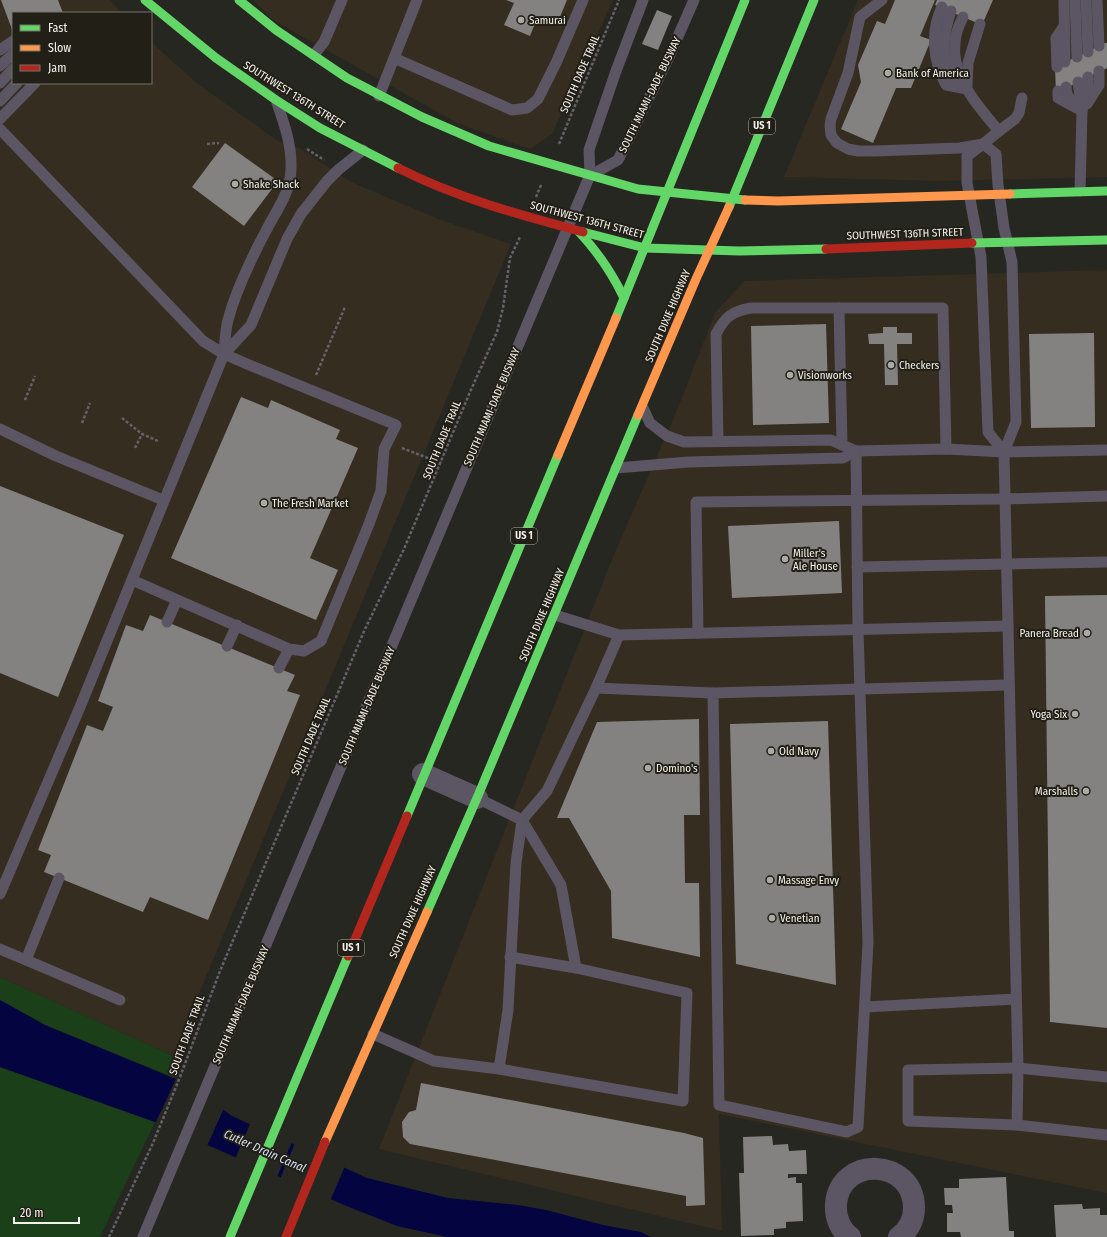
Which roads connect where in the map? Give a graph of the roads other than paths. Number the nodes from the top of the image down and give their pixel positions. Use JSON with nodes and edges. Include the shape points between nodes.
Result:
{"nodes":[{"id":1,"x":145,"y":0,"type":"edge"},
{"id":2,"x":239,"y":0,"type":"edge"},
{"id":3,"x":342,"y":0,"type":"edge"},
{"id":4,"x":417,"y":0,"type":"edge"},
{"id":5,"x":583,"y":0,"type":"edge"},
{"id":6,"x":643,"y":0,"type":"edge"},
{"id":7,"x":694,"y":0,"type":"edge"},
{"id":8,"x":745,"y":0,"type":"edge"},
{"id":9,"x":814,"y":0,"type":"edge"},
{"id":10,"x":882,"y":0,"type":"edge"},
{"id":11,"x":1064,"y":0,"type":"edge"},
{"id":12,"x":1075,"y":0,"type":"edge"},
{"id":13,"x":1086,"y":0,"type":"edge"},
{"id":14,"x":1097,"y":0,"type":"edge"},
{"id":15,"x":946,"y":9,"type":"dead end"},
{"id":16,"x":963,"y":17,"type":"dead end"},
{"id":17,"x":980,"y":24,"type":"dead end"},
{"id":18,"x":12,"y":42,"type":"edge"},
{"id":19,"x":1099,"y":46,"type":"dead end"},
{"id":20,"x":0,"y":50,"type":"edge"},
{"id":21,"x":1088,"y":52,"type":"dead end"},
{"id":22,"x":12,"y":55,"type":"edge"},
{"id":23,"x":314,"y":55,"type":"junction"},
{"id":24,"x":1077,"y":57,"type":"dead end"},
{"id":25,"x":394,"y":58,"type":"junction"},
{"id":26,"x":1061,"y":64,"type":"dead end"},
{"id":27,"x":0,"y":66,"type":"edge"},
{"id":28,"x":12,"y":70,"type":"edge"},
{"id":29,"x":1099,"y":71,"type":"dead end"},
{"id":30,"x":1088,"y":77,"type":"dead end"},
{"id":31,"x":1078,"y":82,"type":"dead end"},
{"id":32,"x":0,"y":83,"type":"edge"},
{"id":33,"x":16,"y":84,"type":"edge"},
{"id":34,"x":34,"y":84,"type":"edge"},
{"id":35,"x":967,"y":89,"type":"junction"},
{"id":36,"x":1062,"y":89,"type":"dead end"},
{"id":37,"x":379,"y":96,"type":"junction"},
{"id":38,"x":1022,"y":98,"type":"dead end"},
{"id":39,"x":276,"y":100,"type":"junction"},
{"id":40,"x":0,"y":101,"type":"edge"},
{"id":41,"x":1082,"y":111,"type":"junction"},
{"id":42,"x":0,"y":119,"type":"edge"},
{"id":43,"x":0,"y":129,"type":"edge"},
{"id":44,"x":999,"y":131,"type":"junction"},
{"id":45,"x":983,"y":144,"type":"junction"},
{"id":46,"x":363,"y":150,"type":"junction"},
{"id":47,"x":590,"y":175,"type":"junction"},
{"id":48,"x":1080,"y":191,"type":"junction"},
{"id":49,"x":1107,"y":191,"type":"edge"},
{"id":50,"x":666,"y":192,"type":"junction"},
{"id":51,"x":999,"y":194,"type":"junction"},
{"id":52,"x":970,"y":195,"type":"junction"},
{"id":53,"x":732,"y":199,"type":"junction"},
{"id":54,"x":568,"y":229,"type":"junction"},
{"id":55,"x":580,"y":232,"type":"junction"},
{"id":56,"x":1107,"y":240,"type":"edge"},
{"id":57,"x":1008,"y":242,"type":"junction"},
{"id":58,"x":978,"y":243,"type":"junction"},
{"id":59,"x":645,"y":248,"type":"junction"},
{"id":60,"x":708,"y":251,"type":"junction"},
{"id":61,"x":624,"y":298,"type":"junction"},
{"id":62,"x":839,"y":308,"type":"junction"},
{"id":63,"x":224,"y":354,"type":"junction"},
{"id":64,"x":642,"y":407,"type":"junction"},
{"id":65,"x":0,"y":430,"type":"edge"},
{"id":66,"x":718,"y":442,"type":"junction"},
{"id":67,"x":842,"y":445,"type":"junction"},
{"id":68,"x":946,"y":449,"type":"junction"},
{"id":69,"x":1107,"y":450,"type":"edge"},
{"id":70,"x":856,"y":451,"type":"junction"},
{"id":71,"x":1004,"y":452,"type":"junction"},
{"id":72,"x":616,"y":468,"type":"junction"},
{"id":73,"x":1107,"y":496,"type":"edge"},
{"id":74,"x":1005,"y":499,"type":"junction"},
{"id":75,"x":163,"y":500,"type":"junction"},
{"id":76,"x":857,"y":500,"type":"junction"},
{"id":77,"x":1107,"y":562,"type":"edge"},
{"id":78,"x":1007,"y":564,"type":"junction"},
{"id":79,"x":858,"y":567,"type":"junction"},
{"id":80,"x":132,"y":580,"type":"junction"},
{"id":81,"x":177,"y":600,"type":"junction"},
{"id":82,"x":555,"y":615,"type":"junction"},
{"id":83,"x":167,"y":622,"type":"dead end"},
{"id":84,"x":237,"y":626,"type":"junction"},
{"id":85,"x":1008,"y":626,"type":"junction"},
{"id":86,"x":858,"y":630,"type":"junction"},
{"id":87,"x":698,"y":633,"type":"junction"},
{"id":88,"x":619,"y":635,"type":"junction"},
{"id":89,"x":227,"y":646,"type":"dead end"},
{"id":90,"x":289,"y":649,"type":"junction"},
{"id":91,"x":279,"y":668,"type":"dead end"},
{"id":92,"x":1009,"y":685,"type":"junction"},
{"id":93,"x":596,"y":688,"type":"junction"},
{"id":94,"x":859,"y":688,"type":"junction"},
{"id":95,"x":713,"y":693,"type":"junction"},
{"id":96,"x":424,"y":774,"type":"junction"},
{"id":97,"x":477,"y":798,"type":"junction"},
{"id":98,"x":522,"y":820,"type":"junction"},
{"id":99,"x":59,"y":878,"type":"dead end"},
{"id":100,"x":0,"y":894,"type":"edge"},
{"id":101,"x":0,"y":949,"type":"edge"},
{"id":102,"x":510,"y":957,"type":"junction"},
{"id":103,"x":26,"y":960,"type":"junction"},
{"id":104,"x":576,"y":968,"type":"junction"},
{"id":105,"x":1016,"y":999,"type":"junction"},
{"id":106,"x":120,"y":1000,"type":"dead end"},
{"id":107,"x":865,"y":1007,"type":"junction"},
{"id":108,"x":373,"y":1034,"type":"junction"},
{"id":109,"x":1018,"y":1068,"type":"junction"},
{"id":110,"x":499,"y":1069,"type":"junction"},
{"id":111,"x":1107,"y":1077,"type":"edge"},
{"id":112,"x":1017,"y":1125,"type":"junction"},
{"id":113,"x":1107,"y":1135,"type":"edge"},
{"id":114,"x":907,"y":1234,"type":"edge"},
{"id":115,"x":143,"y":1237,"type":"edge"},
{"id":116,"x":230,"y":1237,"type":"edge"},
{"id":117,"x":286,"y":1237,"type":"edge"},
{"id":118,"x":850,"y":1237,"type":"edge"}],
"edges":[{"from":1,"to":39,"type":"main road","name":"SOUTHWEST 136TH STREET","via":[[216,58]]},
{"from":2,"to":23,"type":"main road","via":[[276,30]]},
{"from":3,"to":23,"type":"lane","via":[[324,42]]},
{"from":4,"to":25,"type":"lane"},
{"from":5,"to":25,"type":"lane","via":[[538,99],[527,108],[512,110]]},
{"from":6,"to":47,"type":"lane","name":"SOUTH MIAMI-DADE BUSWAY","via":[[589,150]]},
{"from":7,"to":47,"type":"lane","name":"SOUTH MIAMI-DADE BUSWAY","via":[[618,160]]},
{"from":8,"to":50,"type":"main road","number":"US 1"},
{"from":9,"to":53,"type":"main road","name":"SOUTH DIXIE HIGHWAY","number":"US 1"},
{"from":10,"to":45,"type":"lane","via":[[860,17],[848,74],[830,126],[831,135],[836,143],[858,151],[960,148]]},
{"from":11,"to":26,"type":"lane"},
{"from":12,"to":24,"type":"lane"},
{"from":13,"to":21,"type":"lane"},
{"from":14,"to":19,"type":"lane"},
{"from":15,"to":35,"type":"lane","via":[[944,40],[949,70],[955,80]]},
{"from":16,"to":35,"type":"lane","via":[[956,35],[954,50]]},
{"from":17,"to":35,"type":"lane","via":[[968,63]]},
{"from":18,"to":20,"type":"lane"},
{"from":22,"to":27,"type":"lane"},
{"from":23,"to":37,"type":"main road"},
{"from":25,"to":37,"type":"lane"},
{"from":28,"to":32,"type":"lane"},
{"from":29,"to":41,"type":"lane","via":[[1099,85]]},
{"from":30,"to":41,"type":"lane"},
{"from":31,"to":41,"type":"lane"},
{"from":33,"to":40,"type":"lane"},
{"from":34,"to":42,"type":"lane"},
{"from":35,"to":44,"type":"lane"},
{"from":36,"to":41,"type":"lane","via":[[1058,98]]},
{"from":37,"to":47,"type":"main road","via":[[422,118],[489,146]]},
{"from":38,"to":44,"type":"lane","via":[[1015,119]]},
{"from":39,"to":46,"type":"main road","name":"SOUTHWEST 136TH STREET","via":[[320,128]]},
{"from":39,"to":63,"type":"lane","via":[[290,154],[288,187],[241,284],[227,321]]},
{"from":41,"to":48,"type":"lane"},
{"from":43,"to":63,"type":"lane","via":[[203,341]]},
{"from":44,"to":45,"type":"lane"},
{"from":45,"to":51,"type":"lane","via":[[996,154]]},
{"from":45,"to":52,"type":"lane","via":[[967,156],[967,184]]},
{"from":46,"to":54,"type":"main road","name":"SOUTHWEST 136TH STREET","via":[[422,180],[472,199]]},
{"from":46,"to":63,"type":"lane","via":[[327,181],[301,214],[287,239],[251,325]]},
{"from":47,"to":50,"type":"main road","via":[[638,189]]},
{"from":47,"to":54,"type":"lane","name":"SOUTH MIAMI-DADE BUSWAY"},
{"from":48,"to":49,"type":"main road"},
{"from":48,"to":51,"type":"main road"},
{"from":50,"to":53,"type":"main road"},
{"from":50,"to":59,"type":"main road","number":"US 1"},
{"from":51,"to":52,"type":"main road"},
{"from":51,"to":57,"type":"lane"},
{"from":52,"to":53,"type":"main road","via":[[778,201]]},
{"from":52,"to":58,"type":"lane"},
{"from":53,"to":60,"type":"main road","name":"SOUTH DIXIE HIGHWAY","number":"US 1"},
{"from":54,"to":55,"type":"main road","name":"SOUTHWEST 136TH STREET"},
{"from":54,"to":115,"type":"lane","name":"SOUTH MIAMI-DADE BUSWAY"},
{"from":55,"to":59,"type":"main road","name":"SOUTHWEST 136TH STREET"},
{"from":55,"to":61,"type":"main road","via":[[609,266]]},
{"from":56,"to":57,"type":"main road","name":"SOUTHWEST 136TH STREET"},
{"from":57,"to":58,"type":"main road","name":"SOUTHWEST 136TH STREET"},
{"from":57,"to":71,"type":"lane","via":[[1012,262],[1016,422]]},
{"from":58,"to":60,"type":"main road","name":"SOUTHWEST 136TH STREET","via":[[782,251]]},
{"from":58,"to":71,"type":"lane","via":[[981,257],[988,432]]},
{"from":59,"to":60,"type":"main road","name":"SOUTHWEST 136TH STREET"},
{"from":59,"to":61,"type":"main road","number":"US 1"},
{"from":60,"to":64,"type":"main road","name":"SOUTH DIXIE HIGHWAY","number":"US 1"},
{"from":61,"to":96,"type":"main road","number":"US 1"},
{"from":62,"to":66,"type":"lane","via":[[750,308],[731,314],[716,334]]},
{"from":62,"to":67,"type":"lane"},
{"from":62,"to":68,"type":"lane","via":[[943,308]]},
{"from":63,"to":75,"type":"lane"},
{"from":63,"to":90,"type":"lane","via":[[396,424],[384,449],[379,498],[321,641],[304,651]]},
{"from":64,"to":66,"type":"lane","via":[[650,423],[667,436],[684,442]]},
{"from":64,"to":72,"type":"main road","name":"SOUTH DIXIE HIGHWAY","number":"US 1"},
{"from":65,"to":75,"type":"lane"},
{"from":66,"to":67,"type":"lane","via":[[831,440]]},
{"from":67,"to":70,"type":"lane"},
{"from":68,"to":70,"type":"lane"},
{"from":68,"to":71,"type":"lane"},
{"from":69,"to":71,"type":"lane"},
{"from":70,"to":72,"type":"lane","via":[[843,458],[689,462]]},
{"from":70,"to":76,"type":"lane"},
{"from":71,"to":74,"type":"lane"},
{"from":72,"to":82,"type":"main road","name":"SOUTH DIXIE HIGHWAY","number":"US 1"},
{"from":73,"to":74,"type":"lane"},
{"from":74,"to":76,"type":"lane"},
{"from":74,"to":78,"type":"lane"},
{"from":75,"to":80,"type":"lane"},
{"from":76,"to":79,"type":"lane"},
{"from":76,"to":87,"type":"lane","via":[[696,502]]},
{"from":77,"to":78,"type":"lane"},
{"from":78,"to":79,"type":"lane"},
{"from":78,"to":85,"type":"lane"},
{"from":79,"to":86,"type":"lane"},
{"from":80,"to":81,"type":"lane"},
{"from":80,"to":100,"type":"lane"},
{"from":81,"to":83,"type":"lane"},
{"from":81,"to":84,"type":"lane"},
{"from":82,"to":88,"type":"lane"},
{"from":82,"to":97,"type":"main road","name":"SOUTH DIXIE HIGHWAY","number":"US 1"},
{"from":84,"to":89,"type":"lane"},
{"from":84,"to":90,"type":"lane"},
{"from":85,"to":86,"type":"lane"},
{"from":85,"to":92,"type":"lane"},
{"from":86,"to":87,"type":"lane"},
{"from":86,"to":94,"type":"lane"},
{"from":87,"to":88,"type":"lane"},
{"from":88,"to":93,"type":"lane"},
{"from":90,"to":91,"type":"lane"},
{"from":92,"to":94,"type":"lane"},
{"from":92,"to":105,"type":"lane"},
{"from":93,"to":95,"type":"lane"},
{"from":93,"to":98,"type":"lane","via":[[547,791]]},
{"from":94,"to":95,"type":"lane"},
{"from":94,"to":107,"type":"lane","via":[[868,943]]},
{"from":95,"to":107,"type":"lane","via":[[719,1105],[847,1132],[858,1127]]},
{"from":96,"to":97,"type":"street"},
{"from":96,"to":116,"type":"main road","number":"US 1"},
{"from":97,"to":98,"type":"lane"},
{"from":97,"to":108,"type":"main road","name":"SOUTH DIXIE HIGHWAY","number":"US 1"},
{"from":98,"to":102,"type":"lane","via":[[516,863]]},
{"from":98,"to":104,"type":"lane","via":[[561,885]]},
{"from":99,"to":103,"type":"lane"},
{"from":101,"to":103,"type":"lane"},
{"from":102,"to":104,"type":"lane"},
{"from":102,"to":110,"type":"lane","via":[[508,1010]]},
{"from":103,"to":106,"type":"lane"},
{"from":104,"to":110,"type":"lane","via":[[687,993],[684,1101]]},
{"from":105,"to":107,"type":"lane"},
{"from":105,"to":109,"type":"lane"},
{"from":108,"to":110,"type":"lane","via":[[434,1061]]},
{"from":108,"to":117,"type":"main road","name":"SOUTH DIXIE HIGHWAY","number":"US 1","via":[[324,1143]]},
{"from":109,"to":111,"type":"lane"},
{"from":109,"to":112,"type":"lane"},
{"from":109,"to":112,"type":"lane","via":[[908,1070],[908,1121]]},
{"from":112,"to":113,"type":"lane"},
{"from":114,"to":118,"type":"street","via":[[914,1214],[910,1188],[890,1171],[877,1168],[863,1170],[851,1176],[842,1186],[837,1198],[836,1211],[840,1224]]}]}
